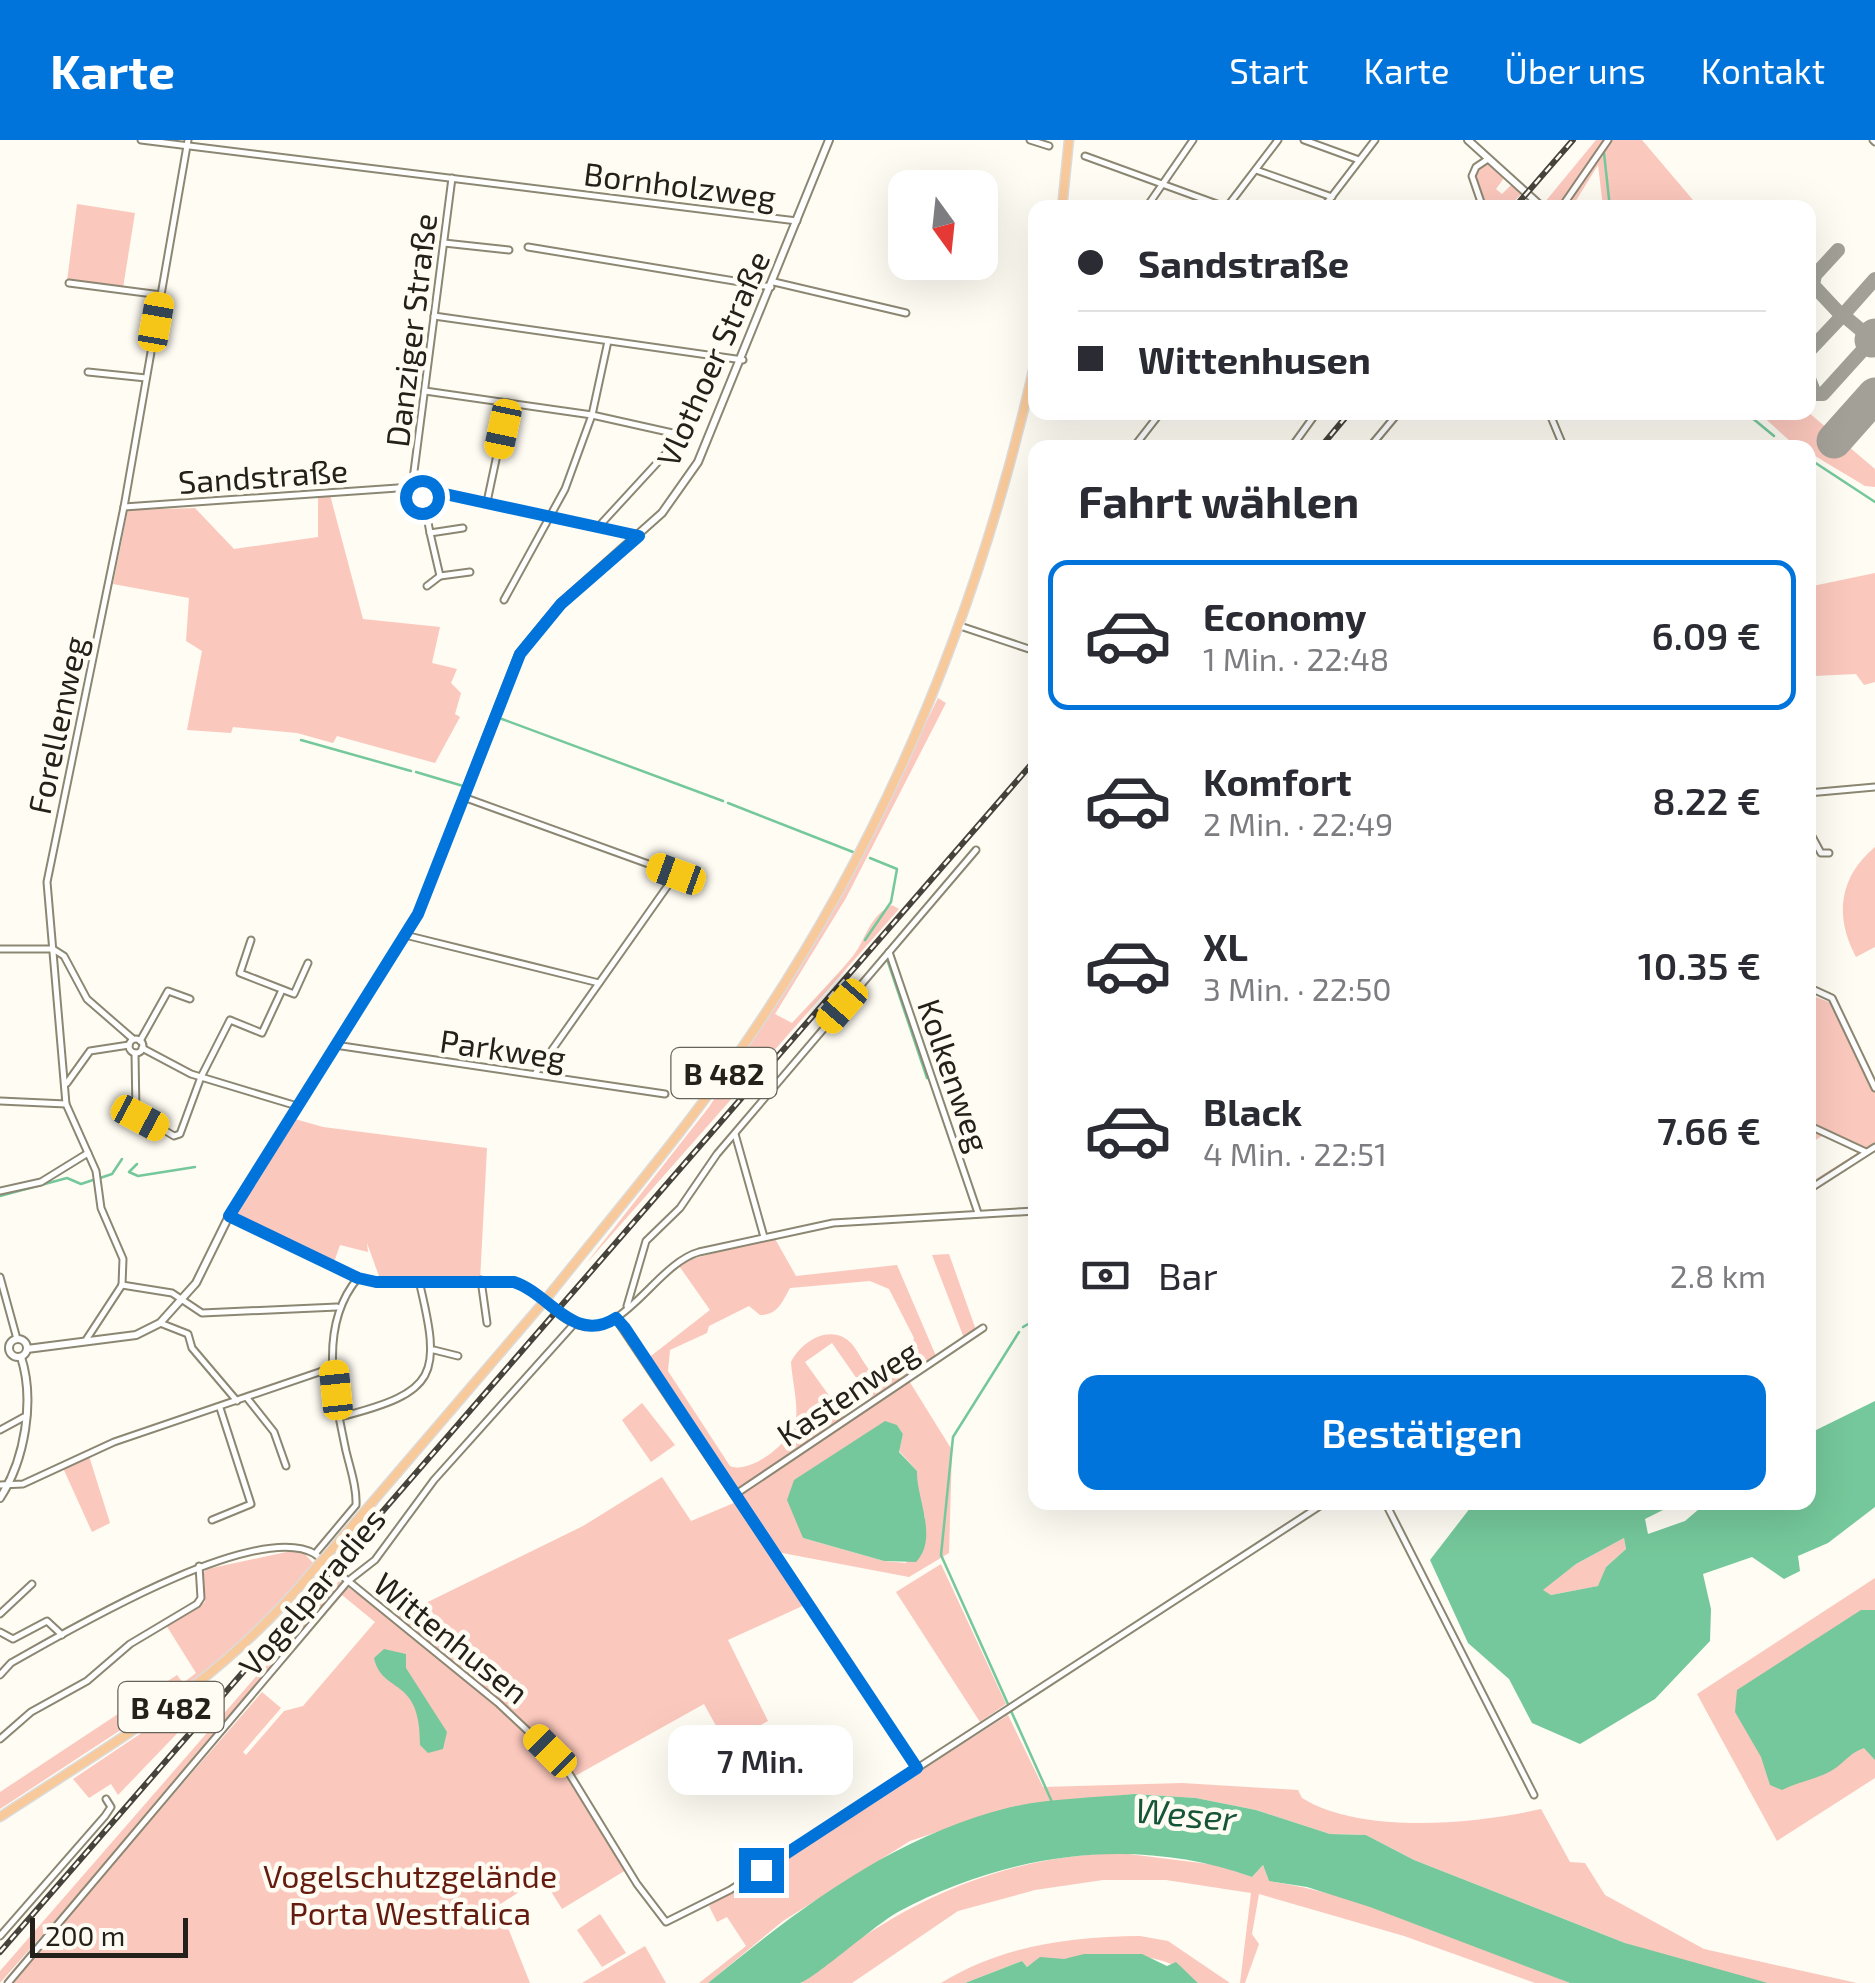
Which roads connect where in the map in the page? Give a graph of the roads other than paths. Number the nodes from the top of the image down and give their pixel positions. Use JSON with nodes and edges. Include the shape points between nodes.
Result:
{"nodes":[{"id":1,"x":141,"y":140,"type":"edge"},
{"id":2,"x":829,"y":140,"type":"edge"},
{"id":3,"x":1030,"y":140,"type":"edge"},
{"id":4,"x":1069,"y":140,"type":"edge"},
{"id":5,"x":1193,"y":140,"type":"edge"},
{"id":6,"x":1278,"y":140,"type":"edge"},
{"id":7,"x":1304,"y":140,"type":"edge"},
{"id":8,"x":1375,"y":140,"type":"edge"},
{"id":9,"x":1468,"y":140,"type":"edge"},
{"id":10,"x":1608,"y":140,"type":"edge"},
{"id":11,"x":187,"y":143,"type":"edge"},
{"id":12,"x":1048,"y":146,"type":"dead end"},
{"id":13,"x":1085,"y":156,"type":"dead end"},
{"id":14,"x":1360,"y":160,"type":"junction"},
{"id":15,"x":1488,"y":160,"type":"junction"},
{"id":16,"x":1256,"y":170,"type":"junction"},
{"id":17,"x":452,"y":178,"type":"junction"},
{"id":18,"x":1162,"y":184,"type":"junction"},
{"id":19,"x":1332,"y":197,"type":"junction"},
{"id":20,"x":1063,"y":200,"type":"edge"},
{"id":21,"x":1151,"y":200,"type":"edge"},
{"id":22,"x":1207,"y":200,"type":"edge"},
{"id":23,"x":1232,"y":200,"type":"edge"},
{"id":24,"x":1330,"y":200,"type":"edge"},
{"id":25,"x":1480,"y":200,"type":"edge"},
{"id":26,"x":1534,"y":200,"type":"edge"},
{"id":27,"x":1567,"y":200,"type":"edge"},
{"id":28,"x":798,"y":221,"type":"junction"},
{"id":29,"x":444,"y":243,"type":"junction"},
{"id":30,"x":528,"y":247,"type":"dead end"},
{"id":31,"x":509,"y":250,"type":"dead end"},
{"id":32,"x":69,"y":284,"type":"dead end"},
{"id":33,"x":772,"y":284,"type":"junction"},
{"id":34,"x":161,"y":295,"type":"junction"},
{"id":35,"x":906,"y":313,"type":"dead end"},
{"id":36,"x":434,"y":316,"type":"junction"},
{"id":37,"x":608,"y":341,"type":"junction"},
{"id":38,"x":743,"y":360,"type":"junction"},
{"id":39,"x":88,"y":372,"type":"dead end"},
{"id":40,"x":146,"y":378,"type":"junction"},
{"id":41,"x":1028,"y":389,"type":"edge"},
{"id":42,"x":425,"y":391,"type":"junction"},
{"id":43,"x":508,"y":403,"type":"junction"},
{"id":44,"x":592,"y":415,"type":"junction"},
{"id":45,"x":1155,"y":420,"type":"edge"},
{"id":46,"x":1392,"y":420,"type":"edge"},
{"id":47,"x":1139,"y":440,"type":"edge"},
{"id":48,"x":1375,"y":440,"type":"edge"},
{"id":49,"x":412,"y":487,"type":"junction"},
{"id":50,"x":422,"y":489,"type":"junction"},
{"id":51,"x":488,"y":502,"type":"junction"},
{"id":52,"x":124,"y":507,"type":"junction"},
{"id":53,"x":554,"y":516,"type":"junction"},
{"id":54,"x":600,"y":525,"type":"junction"},
{"id":55,"x":463,"y":528,"type":"dead end"},
{"id":56,"x":430,"y":534,"type":"junction"},
{"id":57,"x":639,"y":536,"type":"junction"},
{"id":58,"x":470,"y":572,"type":"dead end"},
{"id":59,"x":440,"y":576,"type":"junction"},
{"id":60,"x":427,"y":586,"type":"dead end"},
{"id":61,"x":504,"y":600,"type":"dead end"},
{"id":62,"x":960,"y":626,"type":"junction"},
{"id":63,"x":1028,"y":644,"type":"edge"},
{"id":64,"x":1875,"y":787,"type":"edge"},
{"id":65,"x":1816,"y":791,"type":"edge"},
{"id":66,"x":466,"y":798,"type":"junction"},
{"id":67,"x":1816,"y":843,"type":"edge"},
{"id":68,"x":976,"y":850,"type":"dead end"},
{"id":69,"x":1829,"y":853,"type":"dead end"},
{"id":70,"x":405,"y":935,"type":"junction"},
{"id":71,"x":251,"y":940,"type":"dead end"},
{"id":72,"x":0,"y":949,"type":"edge"},
{"id":73,"x":53,"y":949,"type":"junction"},
{"id":74,"x":888,"y":952,"type":"junction"},
{"id":75,"x":308,"y":963,"type":"dead end"},
{"id":76,"x":600,"y":983,"type":"junction"},
{"id":77,"x":282,"y":990,"type":"junction"},
{"id":78,"x":1816,"y":991,"type":"edge"},
{"id":79,"x":190,"y":999,"type":"dead end"},
{"id":80,"x":136,"y":1043,"type":"junction"},
{"id":81,"x":335,"y":1045,"type":"junction"},
{"id":82,"x":535,"y":1074,"type":"junction"},
{"id":83,"x":201,"y":1077,"type":"junction"},
{"id":84,"x":66,"y":1083,"type":"junction"},
{"id":85,"x":1875,"y":1088,"type":"edge"},
{"id":86,"x":665,"y":1094,"type":"dead end"},
{"id":87,"x":0,"y":1101,"type":"edge"},
{"id":88,"x":66,"y":1104,"type":"junction"},
{"id":89,"x":297,"y":1106,"type":"junction"},
{"id":90,"x":1816,"y":1129,"type":"edge"},
{"id":91,"x":735,"y":1134,"type":"junction"},
{"id":92,"x":1875,"y":1147,"type":"edge"},
{"id":93,"x":1866,"y":1152,"type":"junction"},
{"id":94,"x":88,"y":1153,"type":"junction"},
{"id":95,"x":1816,"y":1185,"type":"edge"},
{"id":96,"x":0,"y":1192,"type":"edge"},
{"id":97,"x":1028,"y":1211,"type":"edge"},
{"id":98,"x":978,"y":1212,"type":"junction"},
{"id":99,"x":229,"y":1216,"type":"junction"},
{"id":100,"x":764,"y":1237,"type":"junction"},
{"id":101,"x":0,"y":1277,"type":"edge"},
{"id":102,"x":358,"y":1278,"type":"junction"},
{"id":103,"x":481,"y":1280,"type":"junction"},
{"id":104,"x":419,"y":1281,"type":"junction"},
{"id":105,"x":122,"y":1284,"type":"junction"},
{"id":106,"x":180,"y":1300,"type":"junction"},
{"id":107,"x":337,"y":1306,"type":"junction"},
{"id":108,"x":626,"y":1309,"type":"junction"},
{"id":109,"x":616,"y":1318,"type":"junction"},
{"id":110,"x":160,"y":1323,"type":"junction"},
{"id":111,"x":486,"y":1323,"type":"dead end"},
{"id":112,"x":574,"y":1324,"type":"junction"},
{"id":113,"x":982,"y":1328,"type":"dead end"},
{"id":114,"x":18,"y":1339,"type":"junction"},
{"id":115,"x":85,"y":1344,"type":"junction"},
{"id":116,"x":4,"y":1347,"type":"edge"},
{"id":117,"x":27,"y":1349,"type":"junction"},
{"id":118,"x":434,"y":1350,"type":"junction"},
{"id":119,"x":458,"y":1356,"type":"dead end"},
{"id":120,"x":21,"y":1357,"type":"junction"},
{"id":121,"x":334,"y":1367,"type":"junction"},
{"id":122,"x":247,"y":1398,"type":"junction"},
{"id":123,"x":237,"y":1401,"type":"junction"},
{"id":124,"x":220,"y":1408,"type":"junction"},
{"id":125,"x":24,"y":1417,"type":"junction"},
{"id":126,"x":340,"y":1417,"type":"junction"},
{"id":127,"x":0,"y":1430,"type":"edge"},
{"id":128,"x":286,"y":1466,"type":"dead end"},
{"id":129,"x":4,"y":1485,"type":"edge"},
{"id":130,"x":736,"y":1494,"type":"junction"},
{"id":131,"x":0,"y":1498,"type":"edge"},
{"id":132,"x":1314,"y":1510,"type":"edge"},
{"id":133,"x":1390,"y":1510,"type":"edge"},
{"id":134,"x":212,"y":1520,"type":"dead end"},
{"id":135,"x":315,"y":1554,"type":"junction"},
{"id":136,"x":199,"y":1566,"type":"junction"},
{"id":137,"x":348,"y":1581,"type":"junction"},
{"id":138,"x":32,"y":1584,"type":"dead end"},
{"id":139,"x":0,"y":1614,"type":"edge"},
{"id":140,"x":0,"y":1632,"type":"edge"},
{"id":141,"x":62,"y":1634,"type":"junction"},
{"id":142,"x":0,"y":1675,"type":"edge"},
{"id":143,"x":0,"y":1739,"type":"edge"},
{"id":144,"x":917,"y":1768,"type":"junction"},
{"id":145,"x":1534,"y":1795,"type":"dead end"},
{"id":146,"x":106,"y":1799,"type":"dead end"},
{"id":147,"x":0,"y":1817,"type":"edge"},
{"id":148,"x":0,"y":1936,"type":"edge"},
{"id":149,"x":8,"y":1983,"type":"edge"}],
"edges":[{"from":1,"to":11,"type":"street","name":"Bornholzweg"},
{"from":2,"to":28,"type":"street","name":"Vlothoer Straße"},
{"from":3,"to":12,"type":"street"},
{"from":4,"to":20,"type":"main road"},
{"from":5,"to":18,"type":"street"},
{"from":6,"to":16,"type":"street"},
{"from":7,"to":14,"type":"street"},
{"from":8,"to":14,"type":"street"},
{"from":9,"to":15,"type":"street"},
{"from":10,"to":27,"type":"street"},
{"from":11,"to":17,"type":"street","name":"Bornholzweg"},
{"from":11,"to":34,"type":"street","name":"Forellenweg"},
{"from":13,"to":18,"type":"street"},
{"from":14,"to":19,"type":"street"},
{"from":15,"to":25,"type":"street","via":[[1472,176]]},
{"from":15,"to":26,"type":"street"},
{"from":16,"to":19,"type":"street"},
{"from":16,"to":23,"type":"street"},
{"from":17,"to":28,"type":"street","name":"Bornholzweg"},
{"from":17,"to":29,"type":"street","name":"Danziger Straße"},
{"from":18,"to":21,"type":"street"},
{"from":18,"to":22,"type":"street"},
{"from":19,"to":24,"type":"street"},
{"from":28,"to":33,"type":"street","name":"Vlothoer Straße"},
{"from":29,"to":31,"type":"street"},
{"from":29,"to":36,"type":"street","name":"Danziger Straße"},
{"from":30,"to":33,"type":"street"},
{"from":32,"to":34,"type":"street"},
{"from":33,"to":35,"type":"street"},
{"from":33,"to":38,"type":"street","name":"Vlothoer Straße"},
{"from":34,"to":40,"type":"street","name":"Forellenweg"},
{"from":36,"to":37,"type":"street"},
{"from":36,"to":42,"type":"street","name":"Danziger Straße"},
{"from":37,"to":38,"type":"street"},
{"from":37,"to":44,"type":"street"},
{"from":38,"to":57,"type":"street","name":"Vlothoer Straße","via":[[688,479]]},
{"from":39,"to":40,"type":"street"},
{"from":40,"to":52,"type":"street","name":"Forellenweg"},
{"from":41,"to":62,"type":"main road","number":"B 482"},
{"from":42,"to":43,"type":"street"},
{"from":42,"to":49,"type":"street","name":"Danziger Straße"},
{"from":43,"to":44,"type":"street"},
{"from":43,"to":51,"type":"street"},
{"from":44,"to":53,"type":"street"},
{"from":44,"to":54,"type":"street","via":[[677,434]]},
{"from":45,"to":47,"type":"street"},
{"from":46,"to":48,"type":"street"},
{"from":49,"to":50,"type":"street","name":"Sandstraße"},
{"from":49,"to":52,"type":"street","name":"Sandstraße"},
{"from":50,"to":51,"type":"street","name":"Sandstraße"},
{"from":50,"to":56,"type":"street"},
{"from":51,"to":53,"type":"street","name":"Sandstraße"},
{"from":52,"to":73,"type":"street","name":"Forellenweg","via":[[49,871]]},
{"from":53,"to":54,"type":"street","name":"Sandstraße"},
{"from":53,"to":61,"type":"street"},
{"from":54,"to":57,"type":"street","name":"Sandstraße"},
{"from":55,"to":56,"type":"street"},
{"from":56,"to":59,"type":"street"},
{"from":57,"to":66,"type":"street","name":"Vlothoer Straße","via":[[561,604],[520,654]]},
{"from":58,"to":59,"type":"street"},
{"from":59,"to":60,"type":"street"},
{"from":62,"to":63,"type":"street"},
{"from":62,"to":147,"type":"main road","number":"B 482","bridge":true,"via":[[893,790],[798,962],[702,1103],[542,1304],[265,1626],[188,1695]]},
{"from":64,"to":65,"type":"street"},
{"from":66,"to":70,"type":"street","name":"Vlothoer Straße"},
{"from":66,"to":76,"type":"street","via":[[676,874]]},
{"from":67,"to":69,"type":"street"},
{"from":68,"to":74,"type":"street"},
{"from":70,"to":76,"type":"street"},
{"from":70,"to":81,"type":"street","name":"Vlothoer Straße"},
{"from":71,"to":77,"type":"street","via":[[240,973]]},
{"from":72,"to":73,"type":"street"},
{"from":73,"to":80,"type":"street","via":[[64,956],[87,999]]},
{"from":73,"to":84,"type":"street","name":"Forellenweg"},
{"from":74,"to":91,"type":"street"},
{"from":74,"to":98,"type":"street","name":"Kolkenweg"},
{"from":75,"to":77,"type":"street","via":[[294,994]]},
{"from":76,"to":82,"type":"street"},
{"from":77,"to":83,"type":"street","via":[[262,1033],[230,1020]]},
{"from":78,"to":85,"type":"street","via":[[1832,998]]},
{"from":79,"to":80,"type":"street","via":[[168,991]]},
{"from":80,"to":83,"type":"street"},
{"from":80,"to":83,"type":"street","via":[[136,1113],[174,1136],[182,1132]]},
{"from":80,"to":84,"type":"street","via":[[90,1051]]},
{"from":81,"to":82,"type":"street","name":"Parkweg"},
{"from":81,"to":89,"type":"street","name":"Vlothoer Straße"},
{"from":82,"to":86,"type":"street","name":"Parkweg"},
{"from":83,"to":89,"type":"street"},
{"from":84,"to":88,"type":"street","name":"Forellenweg"},
{"from":87,"to":88,"type":"street"},
{"from":88,"to":94,"type":"street"},
{"from":89,"to":99,"type":"street","name":"Vlothoer Straße"},
{"from":90,"to":93,"type":"street"},
{"from":91,"to":100,"type":"street"},
{"from":91,"to":108,"type":"street","via":[[680,1208],[646,1241]]},
{"from":92,"to":93,"type":"street"},
{"from":93,"to":95,"type":"street"},
{"from":94,"to":96,"type":"street","via":[[41,1182]]},
{"from":94,"to":105,"type":"street","via":[[122,1259]]},
{"from":97,"to":98,"type":"street"},
{"from":98,"to":100,"type":"street","via":[[880,1218]]},
{"from":99,"to":102,"type":"street"},
{"from":99,"to":106,"type":"street","name":"Vlothoer Straße","via":[[206,1266]]},
{"from":100,"to":108,"type":"street","via":[[680,1258]]},
{"from":101,"to":114,"type":"street"},
{"from":102,"to":104,"type":"street"},
{"from":102,"to":107,"type":"street"},
{"from":103,"to":104,"type":"street"},
{"from":103,"to":111,"type":"street"},
{"from":103,"to":112,"type":"street","via":[[527,1286]]},
{"from":104,"to":118,"type":"street"},
{"from":105,"to":106,"type":"street"},
{"from":105,"to":115,"type":"street"},
{"from":106,"to":107,"type":"street","via":[[202,1313]]},
{"from":106,"to":110,"type":"street","name":"Vlothoer Straße"},
{"from":107,"to":121,"type":"street"},
{"from":108,"to":109,"type":"street"},
{"from":109,"to":112,"type":"street","via":[[597,1326]]},
{"from":109,"to":130,"type":"street"},
{"from":110,"to":115,"type":"street","name":"Vlothoer Straße","via":[[117,1341]]},
{"from":110,"to":123,"type":"street","via":[[188,1334],[192,1348]]},
{"from":112,"to":137,"type":"street","name":"Vogelparadies","via":[[435,1478],[375,1560]]},
{"from":113,"to":130,"type":"street","name":"Kastenweg"},
{"from":114,"to":116,"type":"street"},
{"from":114,"to":117,"type":"street"},
{"from":115,"to":117,"type":"street","name":"Vlothoer Straße"},
{"from":116,"to":120,"type":"street"},
{"from":117,"to":120,"type":"street"},
{"from":118,"to":119,"type":"street"},
{"from":118,"to":126,"type":"street","via":[[427,1370],[402,1397]]},
{"from":120,"to":125,"type":"street"},
{"from":121,"to":122,"type":"street"},
{"from":121,"to":126,"type":"street"},
{"from":122,"to":123,"type":"street"},
{"from":122,"to":128,"type":"street","via":[[274,1432]]},
{"from":123,"to":124,"type":"street"},
{"from":124,"to":129,"type":"street","via":[[124,1438],[23,1484]]},
{"from":124,"to":134,"type":"street","via":[[251,1504]]},
{"from":125,"to":127,"type":"street"},
{"from":125,"to":129,"type":"street","via":[[20,1456]]},
{"from":126,"to":135,"type":"street","via":[[356,1505]]},
{"from":129,"to":131,"type":"street"},
{"from":130,"to":144,"type":"street"},
{"from":132,"to":144,"type":"street"},
{"from":133,"to":145,"type":"street"},
{"from":135,"to":136,"type":"street","via":[[289,1546]]},
{"from":135,"to":137,"type":"street","name":"Wittenhusen"},
{"from":136,"to":141,"type":"street"},
{"from":136,"to":143,"type":"street","via":[[197,1604]]},
{"from":137,"to":144,"type":"street","name":"Wittenhusen","via":[[498,1702],[564,1765],[666,1922]]},
{"from":137,"to":149,"type":"street","name":"Vogelparadies"},
{"from":138,"to":139,"type":"street"},
{"from":140,"to":141,"type":"street","via":[[13,1639],[46,1621]]},
{"from":141,"to":142,"type":"street"},
{"from":146,"to":148,"type":"street","via":[[105,1816]]}]}
